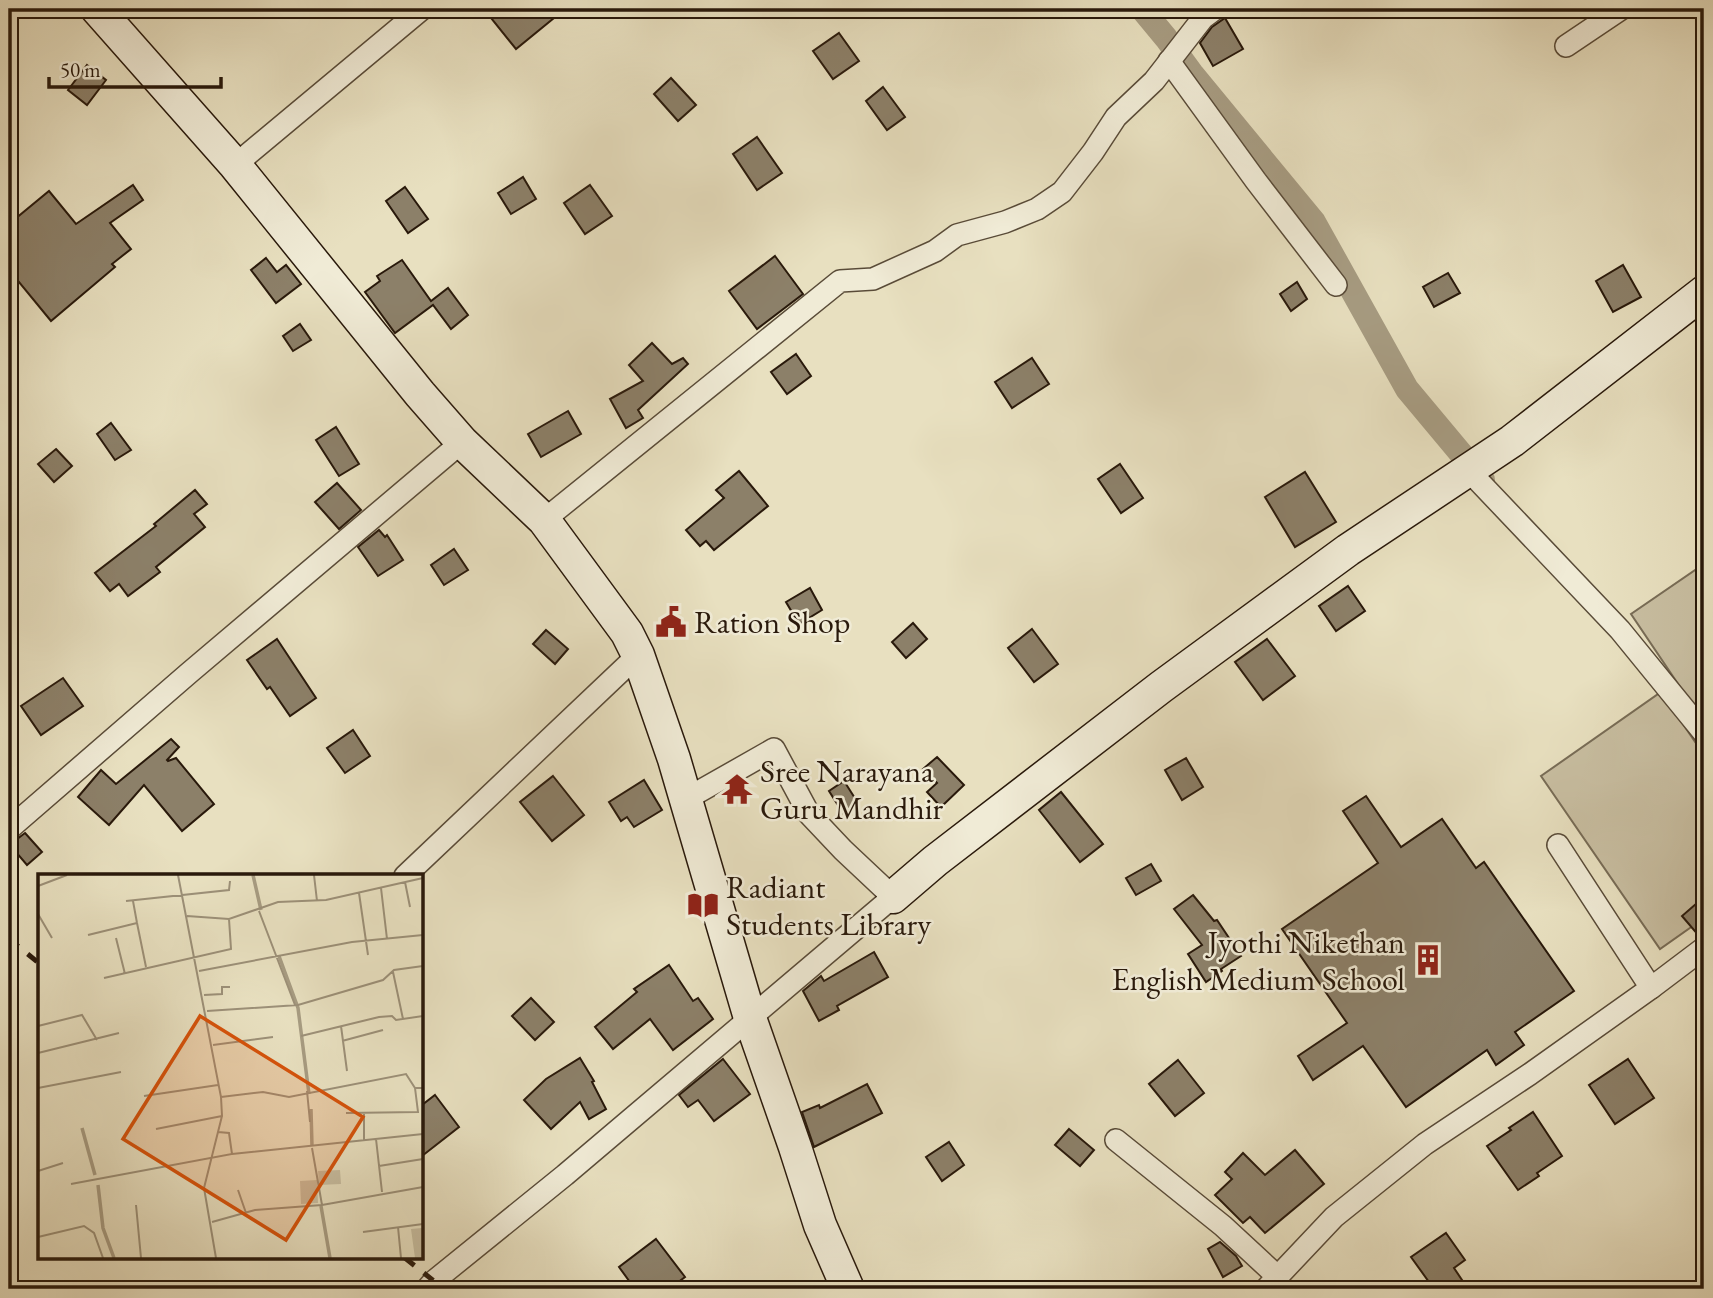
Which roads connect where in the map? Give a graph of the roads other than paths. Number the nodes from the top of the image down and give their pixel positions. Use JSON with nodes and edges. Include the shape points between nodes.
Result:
{"nodes":[{"id":1,"x":97,"y":9,"type":"edge"},
{"id":2,"x":422,"y":9,"type":"edge"},
{"id":3,"x":1215,"y":9,"type":"edge"},
{"id":4,"x":1621,"y":9,"type":"edge"},
{"id":5,"x":1566,"y":46,"type":"dead end"},
{"id":6,"x":1177,"y":51,"type":"junction"},
{"id":7,"x":235,"y":165,"type":"junction"},
{"id":8,"x":1336,"y":285,"type":"dead end"},
{"id":9,"x":1704,"y":292,"type":"edge"},
{"id":10,"x":463,"y":442,"type":"junction"},
{"id":11,"x":1473,"y":467,"type":"junction"},
{"id":12,"x":544,"y":520,"type":"junction"},
{"id":13,"x":638,"y":655,"type":"junction"},
{"id":14,"x":1704,"y":733,"type":"edge"},
{"id":15,"x":685,"y":799,"type":"junction"},
{"id":16,"x":9,"y":829,"type":"edge"},
{"id":17,"x":1558,"y":845,"type":"dead end"},
{"id":18,"x":407,"y":874,"type":"edge"},
{"id":19,"x":893,"y":897,"type":"junction"},
{"id":20,"x":1704,"y":948,"type":"edge"},
{"id":21,"x":1651,"y":988,"type":"junction"},
{"id":22,"x":750,"y":1018,"type":"junction"},
{"id":23,"x":1116,"y":1140,"type":"dead end"},
{"id":24,"x":1272,"y":1283,"type":"edge"},
{"id":25,"x":427,"y":1289,"type":"edge"},
{"id":26,"x":848,"y":1289,"type":"edge"}],
"edges":[{"from":1,"to":7,"type":"main road"},
{"from":2,"to":7,"type":"street"},
{"from":3,"to":6,"type":"street"},
{"from":4,"to":5,"type":"street"},
{"from":6,"to":8,"type":"street","via":[[1256,181]]},
{"from":6,"to":12,"type":"street","via":[[1116,117],[1062,192],[1037,209],[957,235],[935,251],[873,279],[840,281]]},
{"from":7,"to":10,"type":"main road"},
{"from":9,"to":11,"type":"main road"},
{"from":10,"to":12,"type":"main road"},
{"from":10,"to":16,"type":"street"},
{"from":11,"to":14,"type":"street","via":[[1620,630]]},
{"from":11,"to":19,"type":"main road","via":[[1348,550],[1161,687]]},
{"from":12,"to":13,"type":"main road","via":[[614,614]]},
{"from":13,"to":15,"type":"main road"},
{"from":13,"to":18,"type":"street"},
{"from":15,"to":19,"type":"street","via":[[774,749],[808,814]]},
{"from":15,"to":22,"type":"main road"},
{"from":17,"to":21,"type":"street"},
{"from":19,"to":22,"type":"street"},
{"from":20,"to":21,"type":"street"},
{"from":21,"to":24,"type":"street","via":[[1425,1144],[1334,1217]]},
{"from":22,"to":25,"type":"street"},
{"from":22,"to":26,"type":"main road","via":[[820,1225]]},
{"from":23,"to":24,"type":"street","via":[[1223,1226]]}]}
